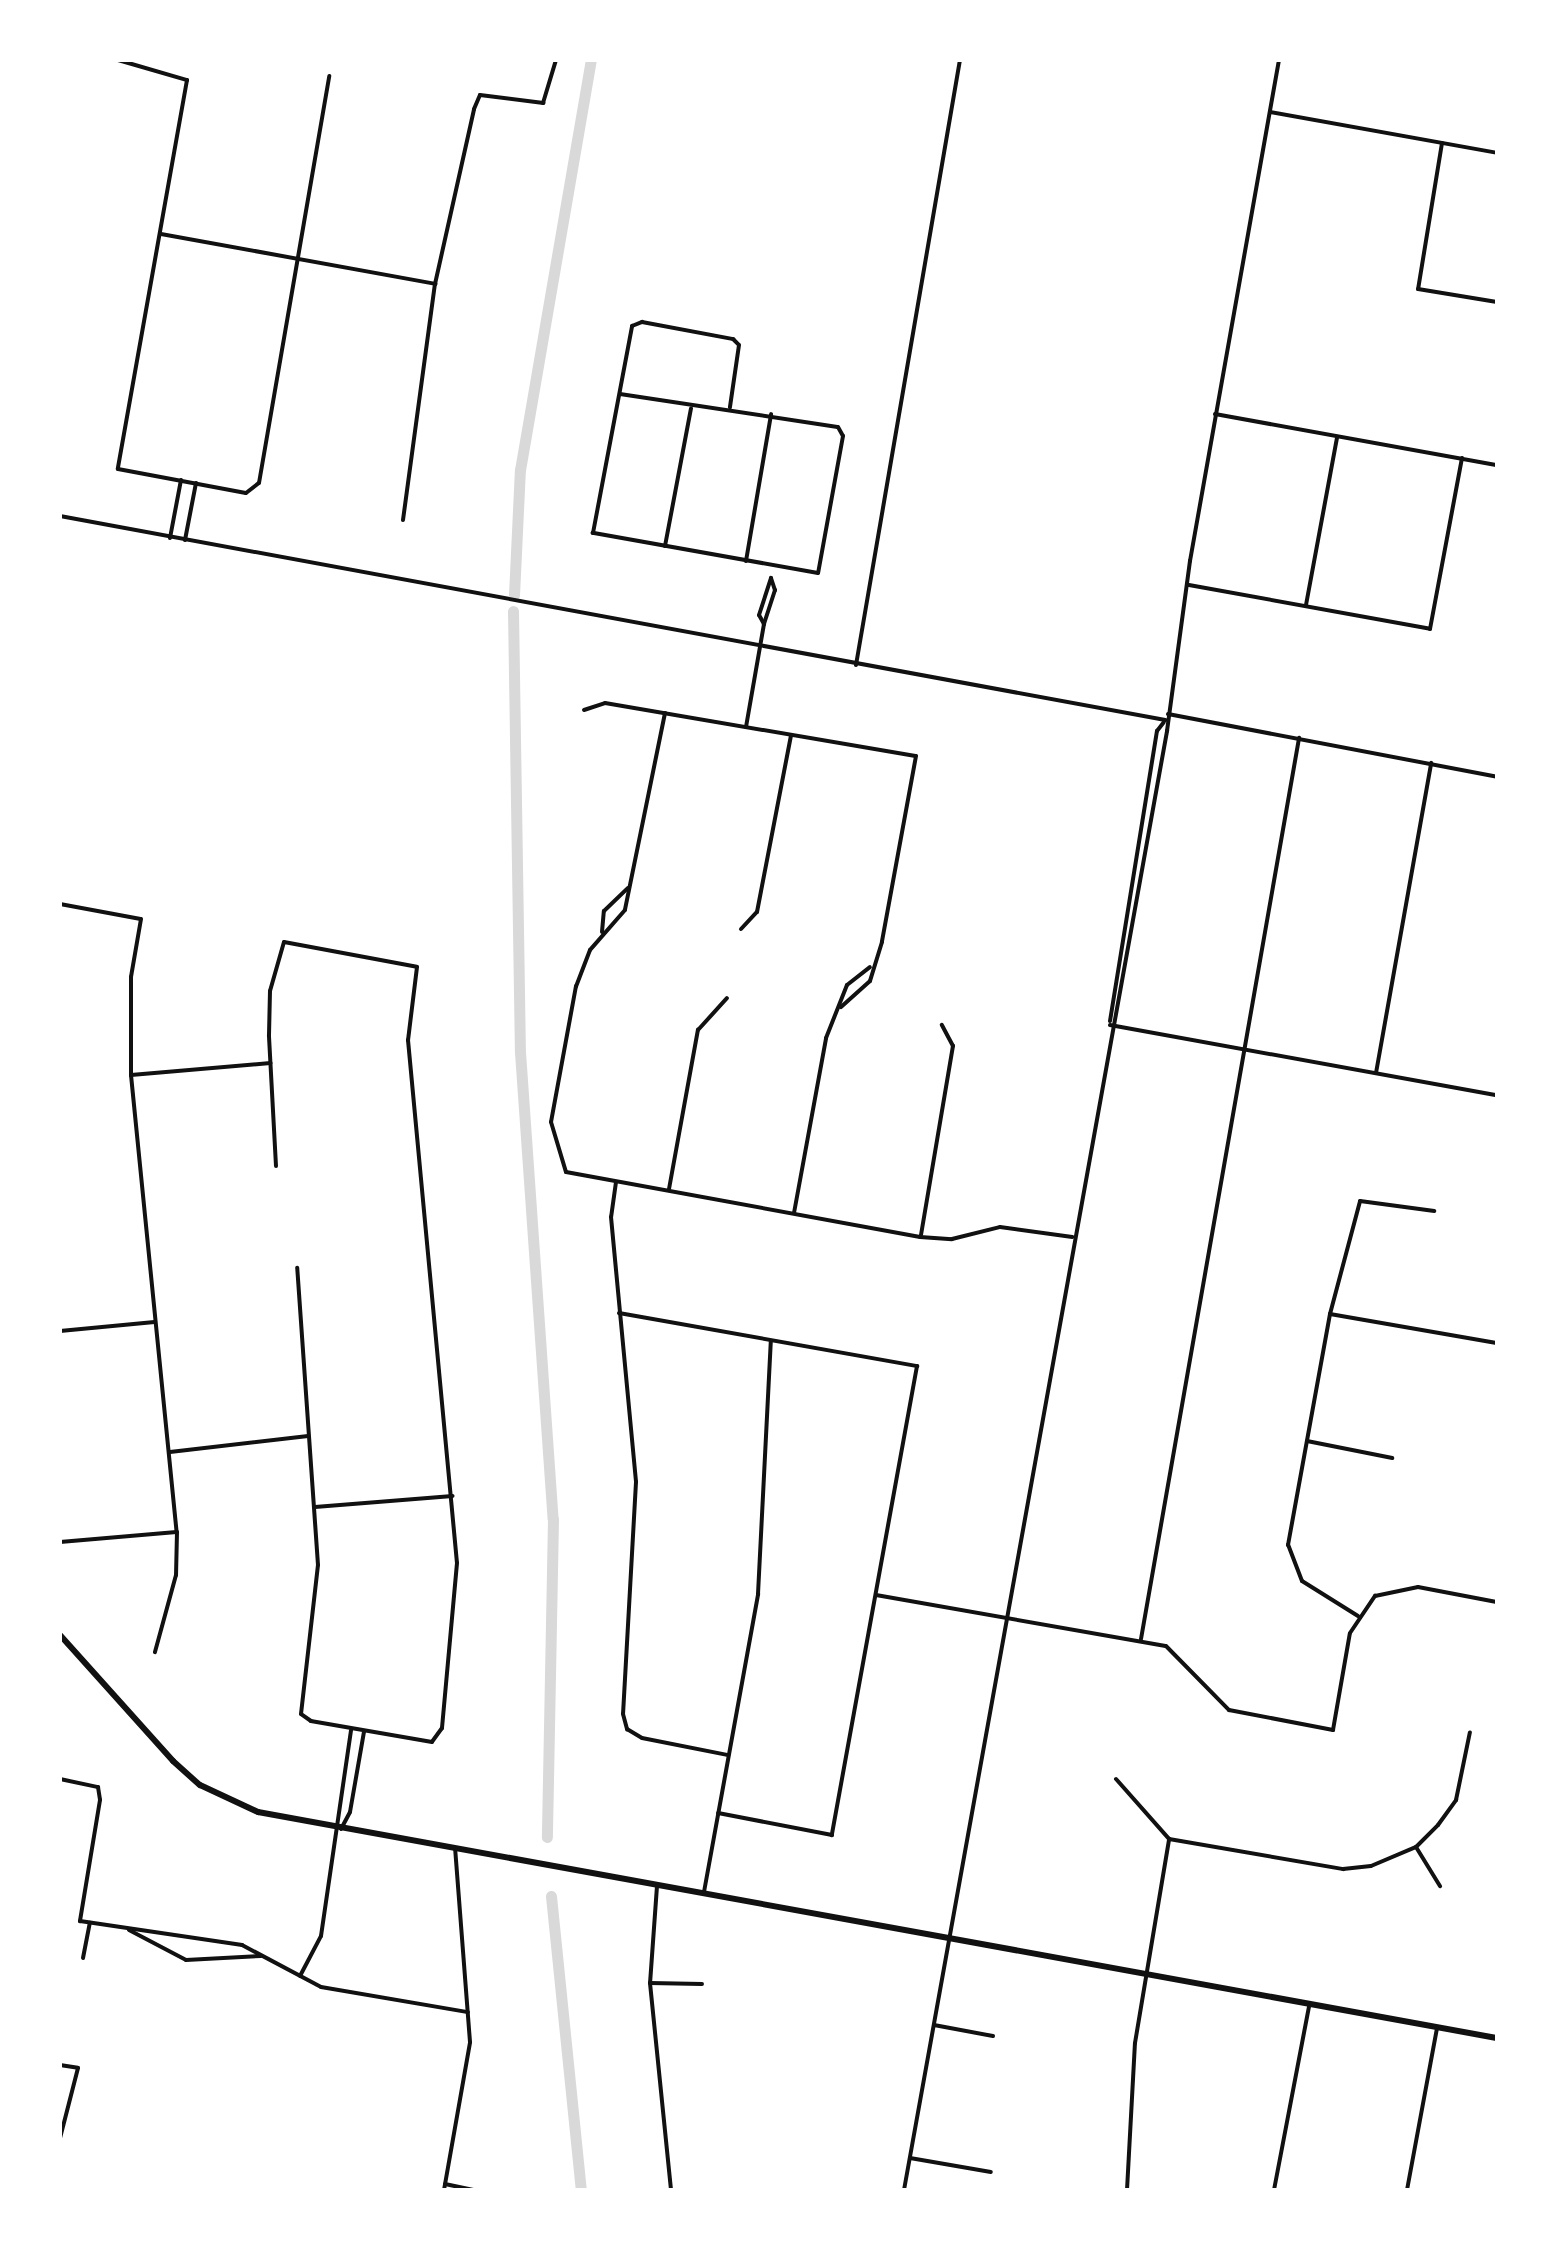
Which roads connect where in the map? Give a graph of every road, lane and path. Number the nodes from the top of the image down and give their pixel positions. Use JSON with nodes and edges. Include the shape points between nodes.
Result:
{"nodes":[{"id":1,"x":118,"y":60,"type":"edge"},
{"id":2,"x":556,"y":60,"type":"edge"},
{"id":3,"x":960,"y":60,"type":"edge"},
{"id":4,"x":1279,"y":60,"type":"edge"},
{"id":5,"x":328,"y":76,"type":"dead end"},
{"id":6,"x":1270,"y":112,"type":"junction"},
{"id":7,"x":1442,"y":143,"type":"junction"},
{"id":8,"x":1497,"y":152,"type":"edge"},
{"id":9,"x":162,"y":234,"type":"junction"},
{"id":10,"x":297,"y":258,"type":"junction"},
{"id":11,"x":435,"y":284,"type":"junction"},
{"id":12,"x":1497,"y":302,"type":"edge"},
{"id":13,"x":620,"y":394,"type":"junction"},
{"id":14,"x":692,"y":407,"type":"junction"},
{"id":15,"x":730,"y":407,"type":"junction"},
{"id":16,"x":771,"y":414,"type":"junction"},
{"id":17,"x":1216,"y":414,"type":"junction"},
{"id":18,"x":1337,"y":437,"type":"junction"},
{"id":19,"x":1462,"y":458,"type":"junction"},
{"id":20,"x":1497,"y":465,"type":"edge"},
{"id":21,"x":180,"y":480,"type":"junction"},
{"id":22,"x":196,"y":482,"type":"junction"},
{"id":23,"x":60,"y":516,"type":"edge"},
{"id":24,"x":403,"y":520,"type":"dead end"},
{"id":25,"x":170,"y":538,"type":"junction"},
{"id":26,"x":185,"y":540,"type":"junction"},
{"id":27,"x":665,"y":546,"type":"junction"},
{"id":28,"x":746,"y":561,"type":"junction"},
{"id":29,"x":773,"y":566,"type":"junction"},
{"id":30,"x":771,"y":578,"type":"junction"},
{"id":31,"x":1189,"y":585,"type":"junction"},
{"id":32,"x":1306,"y":606,"type":"junction"},
{"id":33,"x":764,"y":624,"type":"junction"},
{"id":34,"x":760,"y":648,"type":"junction"},
{"id":35,"x":856,"y":665,"type":"junction"},
{"id":36,"x":584,"y":710,"type":"dead end"},
{"id":37,"x":665,"y":713,"type":"junction"},
{"id":38,"x":1166,"y":717,"type":"junction"},
{"id":39,"x":746,"y":727,"type":"junction"},
{"id":40,"x":791,"y":735,"type":"junction"},
{"id":41,"x":1299,"y":738,"type":"junction"},
{"id":42,"x":1431,"y":762,"type":"junction"},
{"id":43,"x":1497,"y":777,"type":"edge"},
{"id":44,"x":629,"y":887,"type":"junction"},
{"id":45,"x":60,"y":904,"type":"edge"},
{"id":46,"x":741,"y":929,"type":"dead end"},
{"id":47,"x":602,"y":932,"type":"junction"},
{"id":48,"x":870,"y":967,"type":"junction"},
{"id":49,"x":727,"y":998,"type":"dead end"},
{"id":50,"x":841,"y":1007,"type":"junction"},
{"id":51,"x":942,"y":1025,"type":"dead end"},
{"id":52,"x":1110,"y":1025,"type":"junction"},
{"id":53,"x":1243,"y":1049,"type":"junction"},
{"id":54,"x":270,"y":1063,"type":"junction"},
{"id":55,"x":1376,"y":1073,"type":"junction"},
{"id":56,"x":131,"y":1074,"type":"junction"},
{"id":57,"x":1497,"y":1095,"type":"edge"},
{"id":58,"x":276,"y":1166,"type":"dead end"},
{"id":59,"x":616,"y":1182,"type":"junction"},
{"id":60,"x":668,"y":1190,"type":"junction"},
{"id":61,"x":1434,"y":1211,"type":"dead end"},
{"id":62,"x":794,"y":1214,"type":"junction"},
{"id":63,"x":920,"y":1237,"type":"junction"},
{"id":64,"x":1072,"y":1237,"type":"junction"},
{"id":65,"x":298,"y":1268,"type":"dead end"},
{"id":66,"x":618,"y":1313,"type":"junction"},
{"id":67,"x":1330,"y":1314,"type":"junction"},
{"id":68,"x":156,"y":1322,"type":"junction"},
{"id":69,"x":60,"y":1331,"type":"edge"},
{"id":70,"x":771,"y":1340,"type":"junction"},
{"id":71,"x":1497,"y":1342,"type":"edge"},
{"id":72,"x":308,"y":1436,"type":"junction"},
{"id":73,"x":1306,"y":1441,"type":"junction"},
{"id":74,"x":170,"y":1452,"type":"junction"},
{"id":75,"x":1392,"y":1458,"type":"dead end"},
{"id":76,"x":454,"y":1496,"type":"junction"},
{"id":77,"x":315,"y":1507,"type":"junction"},
{"id":78,"x":177,"y":1532,"type":"junction"},
{"id":79,"x":60,"y":1542,"type":"edge"},
{"id":80,"x":876,"y":1595,"type":"junction"},
{"id":81,"x":1497,"y":1602,"type":"edge"},
{"id":82,"x":1358,"y":1616,"type":"junction"},
{"id":83,"x":1006,"y":1618,"type":"junction"},
{"id":84,"x":60,"y":1635,"type":"edge"},
{"id":85,"x":1141,"y":1639,"type":"junction"},
{"id":86,"x":155,"y":1652,"type":"dead end"},
{"id":87,"x":352,"y":1728,"type":"junction"},
{"id":88,"x":364,"y":1730,"type":"junction"},
{"id":89,"x":1470,"y":1732,"type":"dead end"},
{"id":90,"x":728,"y":1754,"type":"junction"},
{"id":91,"x":60,"y":1779,"type":"edge"},
{"id":92,"x":1116,"y":1779,"type":"dead end"},
{"id":93,"x":718,"y":1813,"type":"junction"},
{"id":94,"x":341,"y":1828,"type":"junction"},
{"id":95,"x":1169,"y":1839,"type":"junction"},
{"id":96,"x":1416,"y":1847,"type":"junction"},
{"id":97,"x":456,"y":1848,"type":"junction"},
{"id":98,"x":658,"y":1884,"type":"junction"},
{"id":99,"x":1440,"y":1886,"type":"dead end"},
{"id":100,"x":704,"y":1892,"type":"junction"},
{"id":101,"x":90,"y":1923,"type":"junction"},
{"id":102,"x":125,"y":1928,"type":"junction"},
{"id":103,"x":950,"y":1938,"type":"junction"},
{"id":104,"x":263,"y":1956,"type":"junction"},
{"id":105,"x":83,"y":1958,"type":"dead end"},
{"id":106,"x":300,"y":1976,"type":"junction"},
{"id":107,"x":1146,"y":1976,"type":"junction"},
{"id":108,"x":650,"y":1983,"type":"junction"},
{"id":109,"x":702,"y":1984,"type":"dead end"},
{"id":110,"x":1309,"y":2006,"type":"junction"},
{"id":111,"x":468,"y":2012,"type":"junction"},
{"id":112,"x":934,"y":2025,"type":"junction"},
{"id":113,"x":1437,"y":2028,"type":"junction"},
{"id":114,"x":993,"y":2036,"type":"dead end"},
{"id":115,"x":1497,"y":2038,"type":"edge"},
{"id":116,"x":60,"y":2065,"type":"edge"},
{"id":117,"x":60,"y":2138,"type":"edge"},
{"id":118,"x":910,"y":2158,"type":"junction"},
{"id":119,"x":990,"y":2172,"type":"dead end"},
{"id":120,"x":445,"y":2187,"type":"edge"},
{"id":121,"x":473,"y":2190,"type":"edge"},
{"id":122,"x":670,"y":2190,"type":"edge"},
{"id":123,"x":904,"y":2190,"type":"edge"},
{"id":124,"x":1127,"y":2190,"type":"edge"},
{"id":125,"x":1274,"y":2190,"type":"edge"},
{"id":126,"x":1408,"y":2190,"type":"edge"}],
"edges":[{"from":1,"to":9,"type":"street","via":[[187,80]]},
{"from":2,"to":11,"type":"street","via":[[543,102],[480,95]]},
{"from":3,"to":35,"type":"street"},
{"from":4,"to":6,"type":"street"},
{"from":5,"to":10,"type":"street"},
{"from":6,"to":7,"type":"street"},
{"from":6,"to":17,"type":"street"},
{"from":7,"to":8,"type":"street"},
{"from":7,"to":12,"type":"street","via":[[1418,288]]},
{"from":9,"to":10,"type":"street"},
{"from":9,"to":21,"type":"street","via":[[118,469]]},
{"from":10,"to":11,"type":"street"},
{"from":10,"to":22,"type":"street","via":[[254,490]]},
{"from":11,"to":24,"type":"street"},
{"from":13,"to":14,"type":"street"},
{"from":13,"to":15,"type":"street","via":[[632,326],[642,322],[733,339],[739,345]]},
{"from":13,"to":27,"type":"street","via":[[593,533]]},
{"from":14,"to":15,"type":"street"},
{"from":14,"to":27,"type":"street"},
{"from":15,"to":16,"type":"street"},
{"from":16,"to":28,"type":"street"},
{"from":16,"to":29,"type":"street","via":[[838,426],[843,436],[818,573]]},
{"from":17,"to":18,"type":"street"},
{"from":17,"to":31,"type":"street"},
{"from":18,"to":19,"type":"street"},
{"from":18,"to":32,"type":"street"},
{"from":19,"to":20,"type":"street"},
{"from":19,"to":32,"type":"street","via":[[1430,629]]},
{"from":21,"to":22,"type":"street"},
{"from":21,"to":25,"type":"street"},
{"from":22,"to":26,"type":"street"},
{"from":23,"to":25,"type":"street"},
{"from":25,"to":26,"type":"street"},
{"from":26,"to":34,"type":"street"},
{"from":27,"to":28,"type":"street"},
{"from":28,"to":29,"type":"street"},
{"from":29,"to":30,"type":"street"},
{"from":30,"to":33,"type":"street","via":[[775,590]]},
{"from":30,"to":33,"type":"street","via":[[759,616]]},
{"from":31,"to":32,"type":"street"},
{"from":31,"to":38,"type":"street"},
{"from":33,"to":34,"type":"street"},
{"from":34,"to":35,"type":"street"},
{"from":34,"to":39,"type":"street"},
{"from":35,"to":38,"type":"street"},
{"from":36,"to":37,"type":"street","via":[[605,703]]},
{"from":37,"to":39,"type":"street"},
{"from":37,"to":44,"type":"street"},
{"from":38,"to":41,"type":"street"},
{"from":38,"to":52,"type":"street","via":[[1121,993]]},
{"from":38,"to":52,"type":"street","via":[[1156,731],[1110,990]]},
{"from":39,"to":40,"type":"street"},
{"from":40,"to":46,"type":"street","via":[[758,912]]},
{"from":40,"to":48,"type":"street","via":[[916,756],[882,942]]},
{"from":41,"to":42,"type":"street"},
{"from":41,"to":53,"type":"street"},
{"from":42,"to":43,"type":"street"},
{"from":42,"to":55,"type":"street"},
{"from":44,"to":47,"type":"street","via":[[625,910]]},
{"from":44,"to":47,"type":"street","via":[[604,912]]},
{"from":45,"to":56,"type":"street","via":[[141,919],[130,993]]},
{"from":47,"to":59,"type":"street","via":[[576,986],[551,1122],[566,1172]]},
{"from":48,"to":50,"type":"street","via":[[856,973]]},
{"from":48,"to":50,"type":"street","via":[[870,980]]},
{"from":49,"to":60,"type":"street","via":[[698,1030]]},
{"from":50,"to":62,"type":"street","via":[[826,1038]]},
{"from":51,"to":63,"type":"street","via":[[953,1046]]},
{"from":52,"to":53,"type":"street"},
{"from":52,"to":64,"type":"street"},
{"from":53,"to":55,"type":"street"},
{"from":53,"to":85,"type":"street"},
{"from":54,"to":56,"type":"street"},
{"from":54,"to":58,"type":"street"},
{"from":54,"to":76,"type":"street","via":[[270,991],[284,942],[416,967],[408,1040]]},
{"from":55,"to":57,"type":"street"},
{"from":56,"to":68,"type":"street"},
{"from":59,"to":60,"type":"street"},
{"from":59,"to":66,"type":"street","via":[[611,1217]]},
{"from":60,"to":62,"type":"street"},
{"from":61,"to":67,"type":"street","via":[[1360,1201]]},
{"from":62,"to":63,"type":"street"},
{"from":63,"to":64,"type":"street","via":[[952,1239],[1000,1227]]},
{"from":64,"to":83,"type":"street"},
{"from":65,"to":72,"type":"street"},
{"from":66,"to":70,"type":"street"},
{"from":66,"to":90,"type":"street","via":[[636,1482],[627,1729],[642,1738]]},
{"from":67,"to":71,"type":"street"},
{"from":67,"to":73,"type":"street"},
{"from":68,"to":69,"type":"street"},
{"from":68,"to":74,"type":"street"},
{"from":70,"to":80,"type":"street","via":[[917,1366]]},
{"from":70,"to":90,"type":"street","via":[[758,1594]]},
{"from":72,"to":74,"type":"street"},
{"from":72,"to":77,"type":"street"},
{"from":73,"to":75,"type":"street"},
{"from":73,"to":82,"type":"street","via":[[1291,1565],[1313,1591]]},
{"from":74,"to":78,"type":"street"},
{"from":76,"to":77,"type":"street"},
{"from":76,"to":88,"type":"street","via":[[455,1620],[438,1737],[432,1742]]},
{"from":77,"to":87,"type":"street","via":[[316,1624],[301,1714]]},
{"from":78,"to":79,"type":"street"},
{"from":78,"to":86,"type":"street","via":[[176,1575]]},
{"from":80,"to":83,"type":"street"},
{"from":80,"to":93,"type":"street","via":[[832,1836]]},
{"from":81,"to":82,"type":"street","via":[[1394,1587]]},
{"from":82,"to":85,"type":"street","via":[[1333,1730],[1230,1710],[1182,1656]]},
{"from":83,"to":85,"type":"street"},
{"from":83,"to":103,"type":"street"},
{"from":84,"to":94,"type":"main road","via":[[200,1785],[258,1812]]},
{"from":87,"to":88,"type":"street"},
{"from":87,"to":94,"type":"street"},
{"from":88,"to":94,"type":"street","via":[[350,1812]]},
{"from":89,"to":96,"type":"street","via":[[1456,1800]]},
{"from":90,"to":93,"type":"street"},
{"from":91,"to":101,"type":"street","via":[[98,1787],[80,1921]]},
{"from":92,"to":95,"type":"street"},
{"from":93,"to":100,"type":"street"},
{"from":94,"to":97,"type":"main road"},
{"from":94,"to":106,"type":"street","via":[[320,1936]]},
{"from":95,"to":96,"type":"street","via":[[1342,1869],[1371,1866]]},
{"from":95,"to":107,"type":"street"},
{"from":96,"to":99,"type":"street"},
{"from":97,"to":98,"type":"main road"},
{"from":97,"to":111,"type":"street"},
{"from":98,"to":100,"type":"main road"},
{"from":98,"to":108,"type":"street"},
{"from":100,"to":103,"type":"main road"},
{"from":101,"to":102,"type":"street"},
{"from":101,"to":105,"type":"street"},
{"from":102,"to":104,"type":"street","via":[[242,1945]]},
{"from":102,"to":104,"type":"street","via":[[186,1960]]},
{"from":103,"to":107,"type":"main road"},
{"from":103,"to":112,"type":"street"},
{"from":104,"to":106,"type":"street"},
{"from":106,"to":111,"type":"street","via":[[333,1990]]},
{"from":107,"to":110,"type":"main road"},
{"from":107,"to":124,"type":"street"},
{"from":108,"to":109,"type":"street"},
{"from":108,"to":122,"type":"street"},
{"from":110,"to":113,"type":"main road"},
{"from":110,"to":125,"type":"street"},
{"from":111,"to":120,"type":"street","via":[[470,2050]]},
{"from":112,"to":114,"type":"street"},
{"from":112,"to":118,"type":"street"},
{"from":113,"to":115,"type":"main road"},
{"from":113,"to":126,"type":"street"},
{"from":116,"to":117,"type":"street","via":[[78,2068]]},
{"from":118,"to":119,"type":"street"},
{"from":118,"to":123,"type":"street"},
{"from":120,"to":121,"type":"street"}]}
